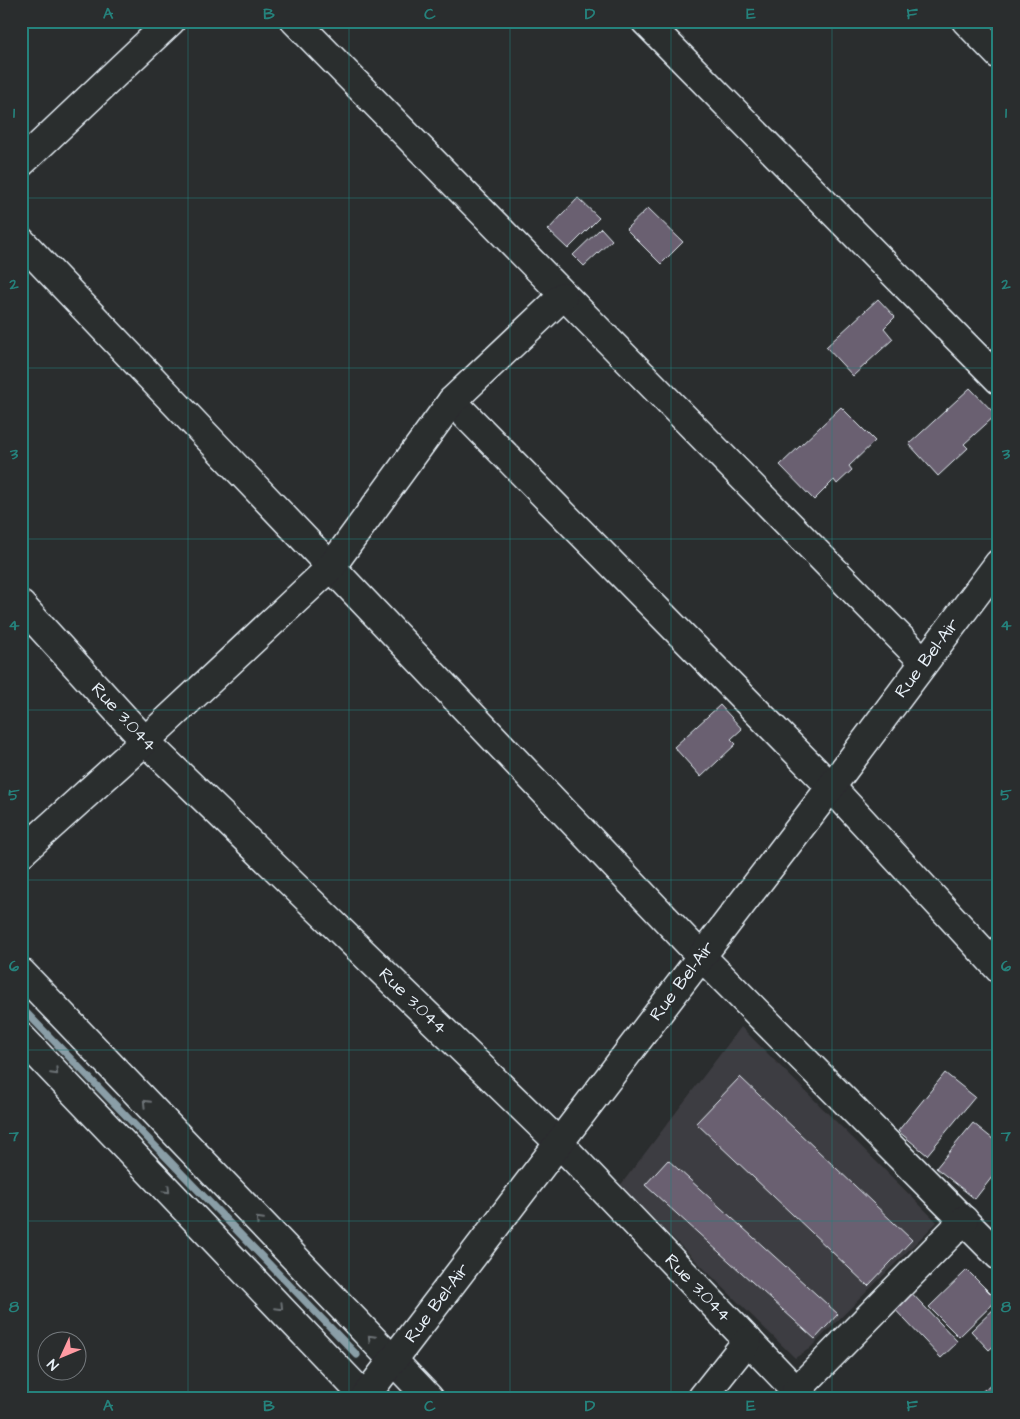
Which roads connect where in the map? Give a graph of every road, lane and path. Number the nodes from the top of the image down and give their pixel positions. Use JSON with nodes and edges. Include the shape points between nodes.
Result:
{"nodes":[{"id":1,"x":171,"y":21,"type":"edge"},
{"id":2,"x":295,"y":21,"type":"edge"},
{"id":3,"x":645,"y":21,"type":"edge"},
{"id":4,"x":966,"y":21,"type":"edge"},
{"id":5,"x":999,"y":55,"type":"edge"},
{"id":6,"x":21,"y":163,"type":"edge"},
{"id":7,"x":21,"y":241,"type":"edge"},
{"id":8,"x":563,"y":296,"type":"junction"},
{"id":9,"x":999,"y":380,"type":"edge"},
{"id":10,"x":452,"y":400,"type":"junction"},
{"id":11,"x":999,"y":563,"type":"edge"},
{"id":12,"x":331,"y":567,"type":"junction"},
{"id":13,"x":21,"y":605,"type":"edge"},
{"id":14,"x":924,"y":662,"type":"junction"},
{"id":15,"x":145,"y":741,"type":"junction"},
{"id":16,"x":831,"y":787,"type":"junction"},
{"id":17,"x":21,"y":853,"type":"edge"},
{"id":18,"x":702,"y":956,"type":"junction"},
{"id":19,"x":999,"y":969,"type":"edge"},
{"id":20,"x":21,"y":972,"type":"edge"},
{"id":21,"x":21,"y":1037,"type":"edge"},
{"id":22,"x":559,"y":1143,"type":"junction"},
{"id":23,"x":964,"y":1220,"type":"junction"},
{"id":24,"x":999,"y":1256,"type":"edge"},
{"id":25,"x":748,"y":1340,"type":"junction"},
{"id":26,"x":393,"y":1360,"type":"junction"},
{"id":27,"x":799,"y":1394,"type":"edge"},
{"id":28,"x":365,"y":1397,"type":"edge"},
{"id":29,"x":430,"y":1398,"type":"edge"},
{"id":30,"x":702,"y":1398,"type":"edge"}],
"edges":[{"from":1,"to":6,"type":"street"},
{"from":2,"to":8,"type":"street"},
{"from":3,"to":9,"type":"street"},
{"from":4,"to":5,"type":"street"},
{"from":7,"to":12,"type":"street"},
{"from":8,"to":10,"type":"street"},
{"from":8,"to":14,"type":"street"},
{"from":10,"to":12,"type":"street"},
{"from":10,"to":16,"type":"street"},
{"from":11,"to":14,"type":"street","name":"Rue Bel-Air"},
{"from":12,"to":15,"type":"street"},
{"from":12,"to":18,"type":"street"},
{"from":13,"to":15,"type":"street","name":"Rue 3.044"},
{"from":14,"to":16,"type":"street","name":"Rue Bel-Air"},
{"from":15,"to":17,"type":"street"},
{"from":15,"to":22,"type":"street","name":"Rue 3.044"},
{"from":16,"to":18,"type":"street","name":"Rue Bel-Air"},
{"from":16,"to":19,"type":"street"},
{"from":18,"to":22,"type":"street","name":"Rue Bel-Air"},
{"from":18,"to":23,"type":"street"},
{"from":26,"to":20,"type":"street","one_way":true},
{"from":21,"to":28,"type":"street","one_way":true},
{"from":22,"to":25,"type":"street","name":"Rue 3.044"},
{"from":22,"to":26,"type":"street","name":"Rue Bel-Air"},
{"from":23,"to":24,"type":"street"},
{"from":23,"to":27,"type":"street"},
{"from":25,"to":27,"type":"street","name":"Rue 3.044"},
{"from":25,"to":30,"type":"street"},
{"from":26,"to":28,"type":"street","name":"Rue Bel-Air"},
{"from":26,"to":29,"type":"street"}]}
